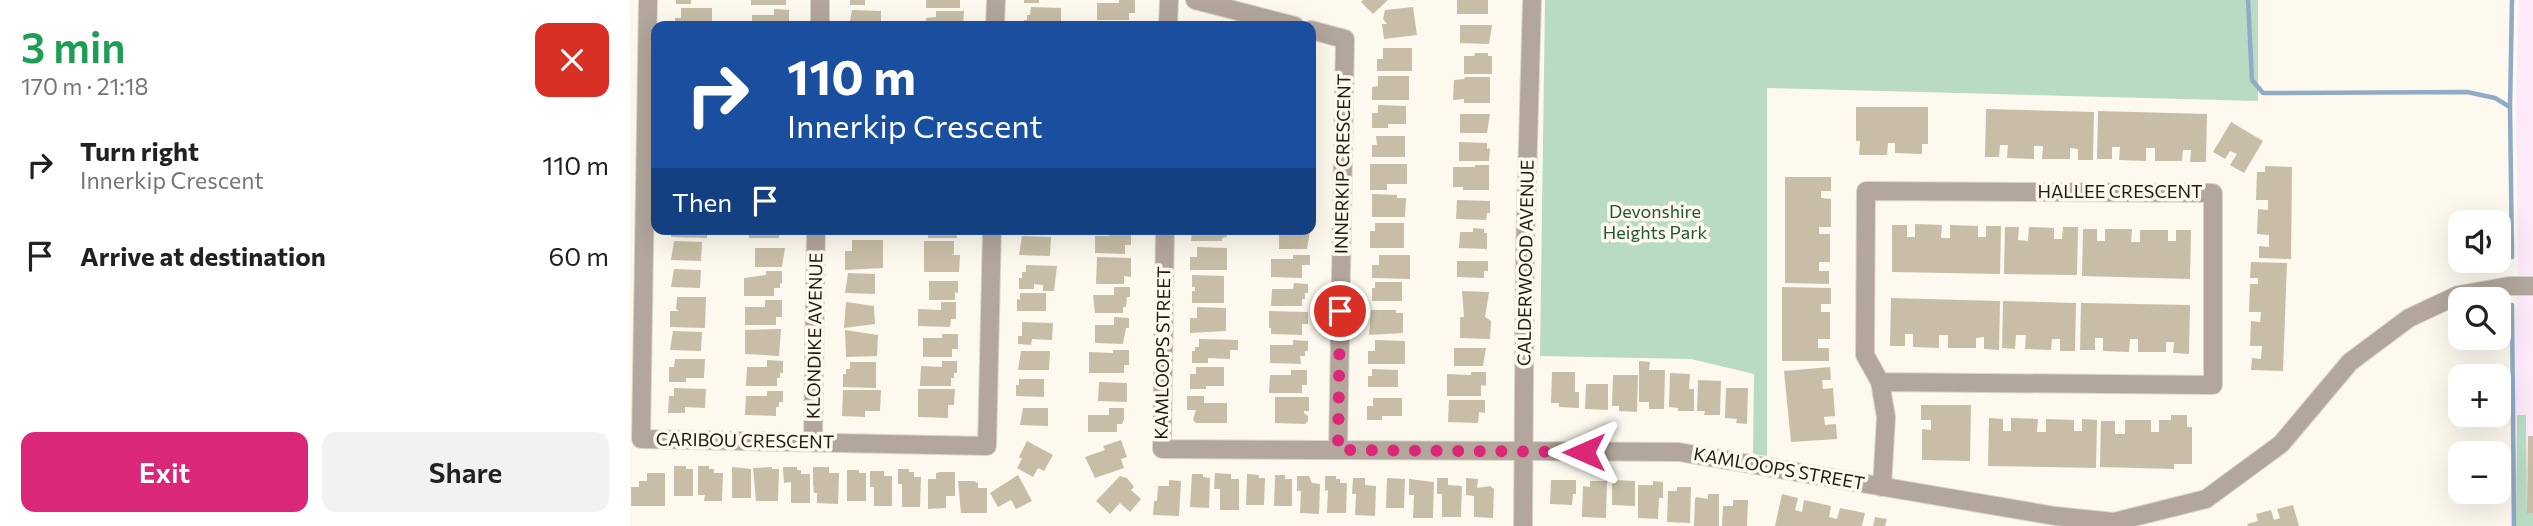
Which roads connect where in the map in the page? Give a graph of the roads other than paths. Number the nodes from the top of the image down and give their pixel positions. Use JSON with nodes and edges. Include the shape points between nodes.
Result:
{"nodes":[{"id":1,"x":648,"y":0,"type":"edge"},
{"id":2,"x":820,"y":0,"type":"edge"},
{"id":3,"x":996,"y":0,"type":"edge"},
{"id":4,"x":1169,"y":0,"type":"edge"},
{"id":5,"x":1195,"y":0,"type":"edge"},
{"id":6,"x":1532,"y":0,"type":"edge"},
{"id":7,"x":820,"y":21,"type":"edge"},
{"id":8,"x":995,"y":21,"type":"edge"},
{"id":9,"x":1168,"y":21,"type":"edge"},
{"id":10,"x":1276,"y":21,"type":"edge"},
{"id":11,"x":1316,"y":31,"type":"edge"},
{"id":12,"x":817,"y":235,"type":"edge"},
{"id":13,"x":992,"y":235,"type":"edge"},
{"id":14,"x":1165,"y":235,"type":"edge"},
{"id":15,"x":2533,"y":286,"type":"edge"},
{"id":16,"x":1880,"y":382,"type":"junction"},
{"id":17,"x":813,"y":442,"type":"junction"},
{"id":18,"x":1338,"y":450,"type":"junction"},
{"id":19,"x":1523,"y":452,"type":"junction"},
{"id":20,"x":1882,"y":487,"type":"junction"},
{"id":21,"x":1523,"y":526,"type":"edge"}],
"edges":[{"from":1,"to":17,"type":"street","name":"CARIBOU CRESCENT","via":[[641,439]]},
{"from":2,"to":7,"type":"street"},
{"from":3,"to":8,"type":"street"},
{"from":4,"to":9,"type":"street"},
{"from":5,"to":10,"type":"street"},
{"from":6,"to":19,"type":"street","name":"CALDERWOOD AVENUE"},
{"from":11,"to":18,"type":"street","name":"INNERKIP CRESCENT","via":[[1345,39]]},
{"from":12,"to":17,"type":"street","name":"KLONDIKE AVENUE"},
{"from":13,"to":17,"type":"street","name":"CARIBOU CRESCENT","via":[[988,446]]},
{"from":14,"to":18,"type":"street","name":"KAMLOOPS STREET","via":[[1162,449]]},
{"from":15,"to":20,"type":"street","name":"KAMLOOPS STREET","via":[[2458,295],[2409,318],[2350,362],[2281,444],[2206,499],[2114,522]]},
{"from":16,"to":16,"type":"street","name":"HALLEE CRESCENT","via":[[1865,355],[1866,191],[2213,193],[2213,385]]},
{"from":16,"to":20,"type":"street","name":"HALLEE CRESCENT","via":[[1886,417]]},
{"from":18,"to":19,"type":"street","name":"KAMLOOPS STREET"},
{"from":19,"to":20,"type":"street","name":"KAMLOOPS STREET","via":[[1679,453]]},
{"from":19,"to":21,"type":"street","name":"CALDERWOOD AVENUE"}]}
